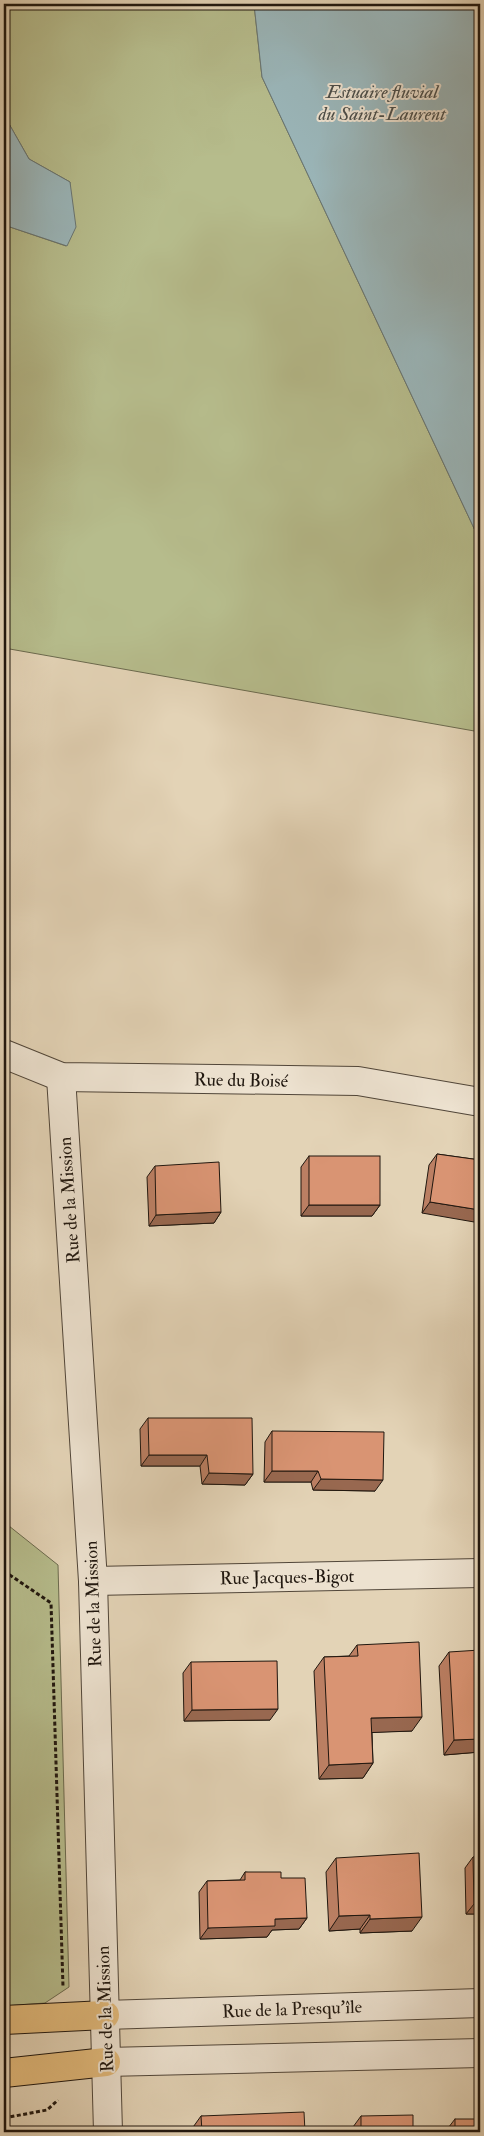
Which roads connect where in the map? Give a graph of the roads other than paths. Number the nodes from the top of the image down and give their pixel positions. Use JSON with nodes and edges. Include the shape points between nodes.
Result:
{"nodes":[{"id":1,"x":4,"y":1054,"type":"edge"},
{"id":2,"x":61,"y":1077,"type":"junction"},
{"id":3,"x":480,"y":1102,"type":"edge"},
{"id":4,"x":480,"y":1574,"type":"edge"},
{"id":5,"x":93,"y":1581,"type":"junction"},
{"id":6,"x":480,"y":2003,"type":"edge"},
{"id":7,"x":105,"y":2014,"type":"junction"},
{"id":8,"x":4,"y":2020,"type":"edge"},
{"id":9,"x":480,"y":2054,"type":"edge"},
{"id":10,"x":106,"y":2062,"type":"junction"},
{"id":11,"x":4,"y":2073,"type":"edge"},
{"id":12,"x":108,"y":2132,"type":"edge"}],
"edges":[{"from":1,"to":2,"type":"street","name":"Rue du Boisé"},
{"from":2,"to":3,"type":"street","name":"Rue du Boisé","via":[[358,1081]]},
{"from":2,"to":5,"type":"street","name":"Rue de la Mission"},
{"from":4,"to":5,"type":"street","name":"Rue Jacques-Bigot"},
{"from":5,"to":7,"type":"street","name":"Rue de la Mission"},
{"from":6,"to":7,"type":"street","name":"Rue de la Presqu'île"},
{"from":7,"to":8,"type":"main road"},
{"from":7,"to":10,"type":"street","name":"Rue de la Mission"},
{"from":9,"to":10,"type":"street"},
{"from":10,"to":11,"type":"main road"},
{"from":10,"to":12,"type":"street","name":"Rue de la Mission"}]}
